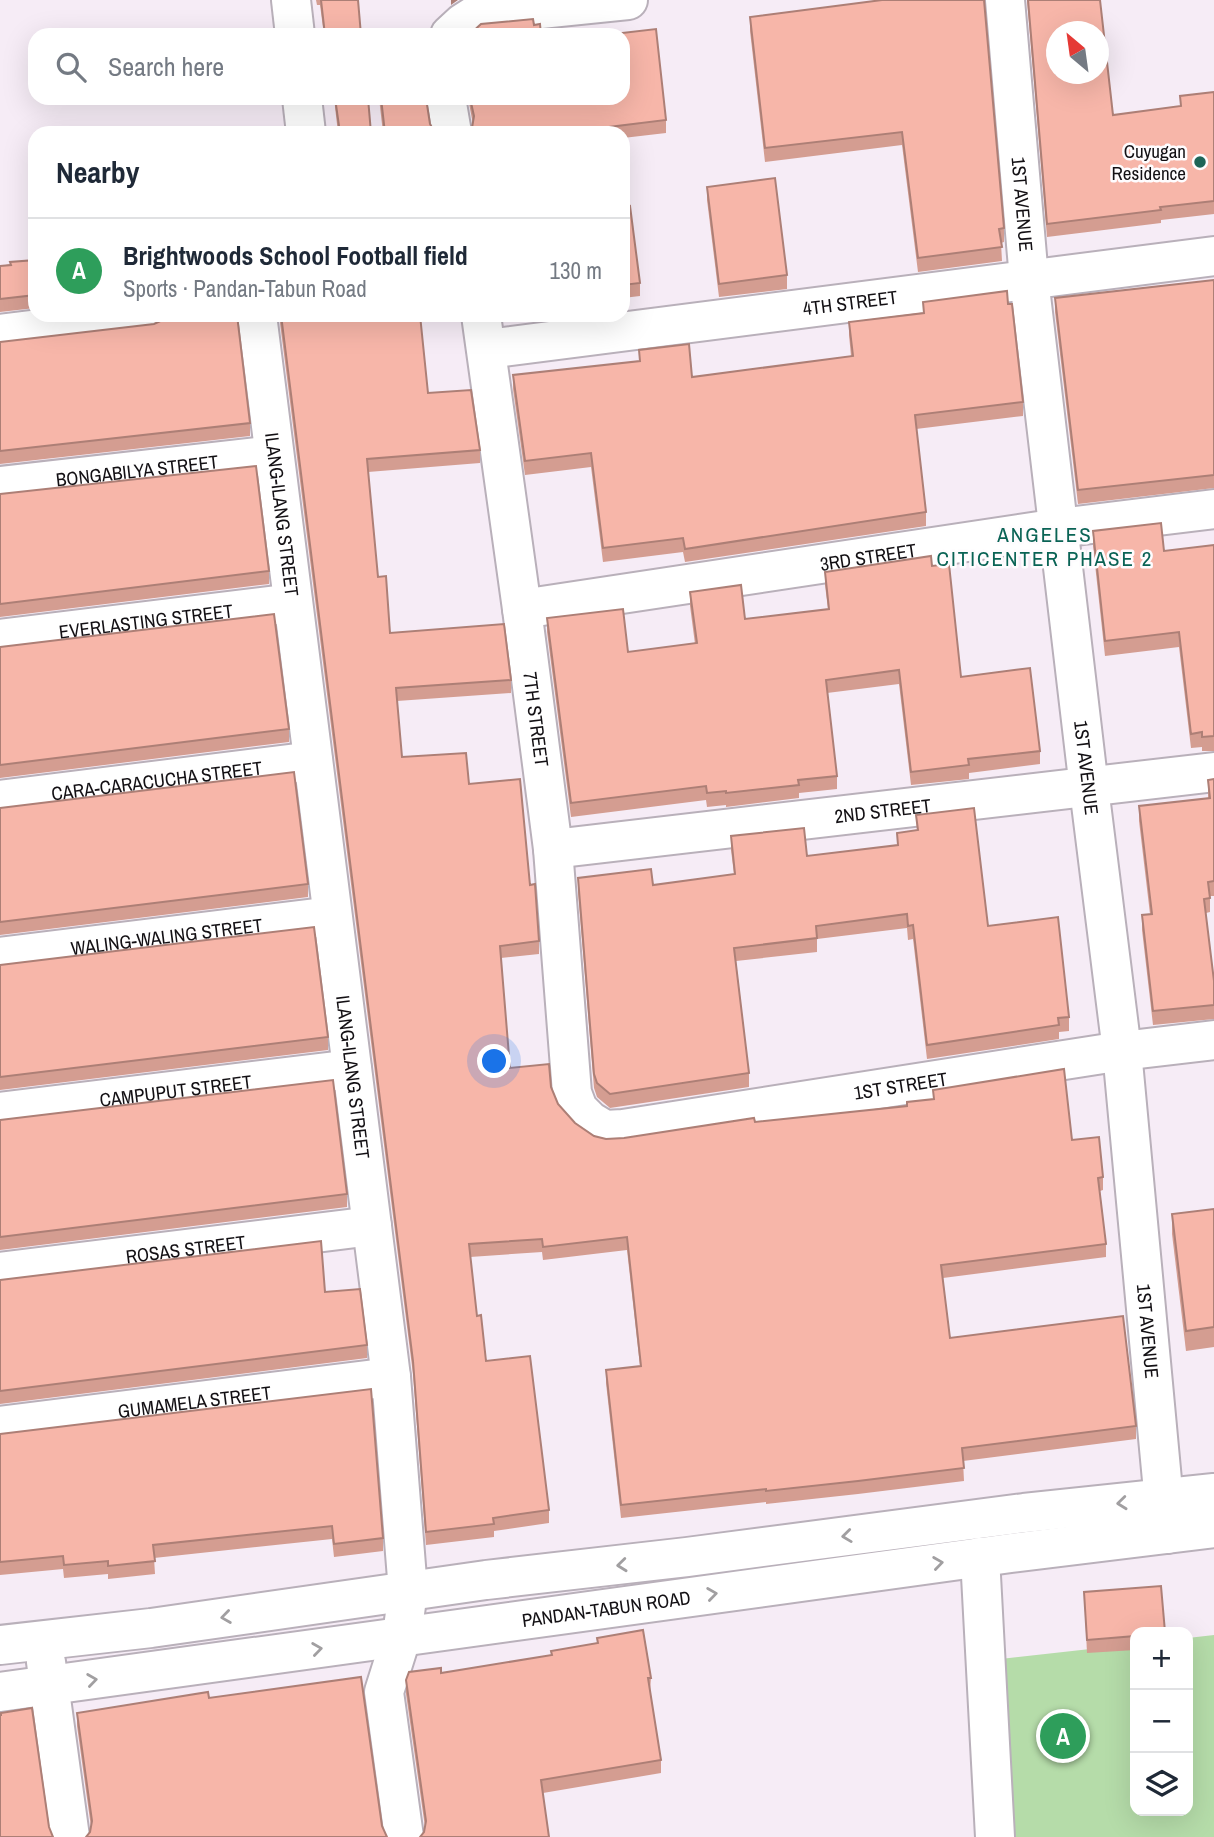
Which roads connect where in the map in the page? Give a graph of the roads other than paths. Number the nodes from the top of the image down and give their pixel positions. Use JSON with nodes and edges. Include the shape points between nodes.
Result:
{"nodes":[{"id":1,"x":291,"y":0,"type":"edge"},
{"id":2,"x":628,"y":0,"type":"edge"},
{"id":3,"x":1005,"y":0,"type":"edge"},
{"id":4,"x":294,"y":28,"type":"edge"},
{"id":5,"x":458,"y":28,"type":"edge"},
{"id":6,"x":303,"y":105,"type":"edge"},
{"id":7,"x":447,"y":105,"type":"edge"},
{"id":8,"x":305,"y":126,"type":"edge"},
{"id":9,"x":451,"y":126,"type":"edge"},
{"id":10,"x":1214,"y":256,"type":"edge"},
{"id":11,"x":1029,"y":279,"type":"junction"},
{"id":12,"x":630,"y":318,"type":"edge"},
{"id":13,"x":95,"y":322,"type":"edge"},
{"id":14,"x":258,"y":322,"type":"edge"},
{"id":15,"x":587,"y":322,"type":"edge"},
{"id":16,"x":484,"y":332,"type":"edge"},
{"id":17,"x":0,"y":334,"type":"edge"},
{"id":18,"x":274,"y":455,"type":"junction"},
{"id":19,"x":0,"y":486,"type":"edge"},
{"id":20,"x":1214,"y":509,"type":"edge"},
{"id":21,"x":1059,"y":528,"type":"junction"},
{"id":22,"x":293,"y":603,"type":"junction"},
{"id":23,"x":522,"y":609,"type":"junction"},
{"id":24,"x":0,"y":639,"type":"edge"},
{"id":25,"x":313,"y":761,"type":"junction"},
{"id":26,"x":1214,"y":772,"type":"edge"},
{"id":27,"x":1089,"y":788,"type":"junction"},
{"id":28,"x":0,"y":800,"type":"edge"},
{"id":29,"x":553,"y":849,"type":"junction"},
{"id":30,"x":332,"y":916,"type":"junction"},
{"id":31,"x":0,"y":957,"type":"edge"},
{"id":32,"x":1214,"y":1040,"type":"edge"},
{"id":33,"x":1122,"y":1051,"type":"junction"},
{"id":34,"x":352,"y":1069,"type":"junction"},
{"id":35,"x":0,"y":1112,"type":"edge"},
{"id":36,"x":590,"y":1121,"type":"joint"},
{"id":37,"x":372,"y":1226,"type":"junction"},
{"id":38,"x":0,"y":1272,"type":"edge"},
{"id":39,"x":391,"y":1377,"type":"junction"},
{"id":40,"x":0,"y":1426,"type":"edge"},
{"id":41,"x":1214,"y":1493,"type":"edge"},
{"id":42,"x":1165,"y":1516,"type":"junction"},
{"id":43,"x":1214,"y":1528,"type":"edge"},
{"id":44,"x":980,"y":1558,"type":"junction"},
{"id":45,"x":408,"y":1591,"type":"junction"},
{"id":46,"x":402,"y":1635,"type":"junction"},
{"id":47,"x":43,"y":1640,"type":"junction"},
{"id":48,"x":0,"y":1645,"type":"edge"},
{"id":49,"x":49,"y":1686,"type":"junction"},
{"id":50,"x":0,"y":1692,"type":"edge"},
{"id":51,"x":70,"y":1837,"type":"edge"},
{"id":52,"x":404,"y":1837,"type":"edge"},
{"id":53,"x":995,"y":1837,"type":"edge"}],
"edges":[{"from":1,"to":4,"type":"street"},
{"from":2,"to":5,"type":"street","via":[[474,16]]},
{"from":3,"to":11,"type":"street","name":"1ST AVENUE"},
{"from":6,"to":8,"type":"street"},
{"from":7,"to":9,"type":"street"},
{"from":10,"to":11,"type":"street","name":"4TH STREET"},
{"from":11,"to":12,"type":"street","name":"4TH STREET"},
{"from":11,"to":21,"type":"street","name":"1ST AVENUE"},
{"from":13,"to":17,"type":"street"},
{"from":14,"to":18,"type":"street","name":"ILANG-ILANG STREET"},
{"from":15,"to":16,"type":"street","name":"4TH STREET"},
{"from":16,"to":23,"type":"street","name":"7TH STREET"},
{"from":18,"to":19,"type":"street","name":"BONGABILYA STREET"},
{"from":18,"to":22,"type":"street","name":"ILANG-ILANG STREET"},
{"from":20,"to":21,"type":"street","name":"3RD STREET"},
{"from":21,"to":23,"type":"street","name":"3RD STREET"},
{"from":21,"to":27,"type":"street","name":"1ST AVENUE"},
{"from":22,"to":24,"type":"street","name":"EVERLASTING STREET"},
{"from":22,"to":25,"type":"street","name":"ILANG-ILANG STREET"},
{"from":23,"to":29,"type":"street","name":"7TH STREET"},
{"from":25,"to":28,"type":"street","name":"CARA-CARACUCHA STREET"},
{"from":25,"to":30,"type":"street","name":"ILANG-ILANG STREET"},
{"from":26,"to":27,"type":"street","name":"2ND STREET"},
{"from":27,"to":29,"type":"street","name":"2ND STREET"},
{"from":27,"to":33,"type":"street","name":"1ST AVENUE"},
{"from":29,"to":36,"type":"street","name":"7TH STREET","via":[[572,1093],[578,1109]]},
{"from":30,"to":31,"type":"street","name":"WALING-WALING STREET"},
{"from":30,"to":34,"type":"street","name":"ILANG-ILANG STREET"},
{"from":32,"to":33,"type":"street","name":"1ST STREET"},
{"from":33,"to":36,"type":"street","name":"1ST STREET","via":[[623,1129],[606,1130]]},
{"from":33,"to":42,"type":"street","name":"1ST AVENUE"},
{"from":34,"to":35,"type":"street","name":"CAMPUPUT STREET"},
{"from":34,"to":37,"type":"street","name":"ILANG-ILANG STREET"},
{"from":37,"to":38,"type":"street","name":"ROSAS STREET"},
{"from":37,"to":39,"type":"street","name":"ILANG-ILANG STREET"},
{"from":39,"to":40,"type":"street","name":"GUMAMELA STREET"},
{"from":39,"to":45,"type":"street","name":"ILANG-ILANG STREET"},
{"from":41,"to":42,"type":"street","name":"PANDAN-TABUN ROAD"},
{"from":42,"to":43,"type":"street","name":"PANDAN-TABUN ROAD"},
{"from":42,"to":44,"type":"street","name":"PANDAN-TABUN ROAD"},
{"from":42,"to":45,"type":"street","name":"PANDAN-TABUN ROAD","one_way":true,"via":[[1024,1513]]},
{"from":46,"to":44,"type":"street","name":"PANDAN-TABUN ROAD","one_way":true},
{"from":44,"to":53,"type":"street"},
{"from":45,"to":46,"type":"street","name":"ILANG-ILANG STREET"},
{"from":45,"to":47,"type":"street","name":"PANDAN-TABUN ROAD","one_way":true},
{"from":49,"to":46,"type":"street","name":"PANDAN-TABUN ROAD","one_way":true},
{"from":46,"to":52,"type":"street","name":"ILANG-ILANG STREET","via":[[384,1692]]},
{"from":47,"to":48,"type":"street","name":"PANDAN-TABUN ROAD"},
{"from":47,"to":49,"type":"street"},
{"from":49,"to":50,"type":"street","name":"PANDAN-TABUN ROAD"},
{"from":49,"to":51,"type":"street"}]}
